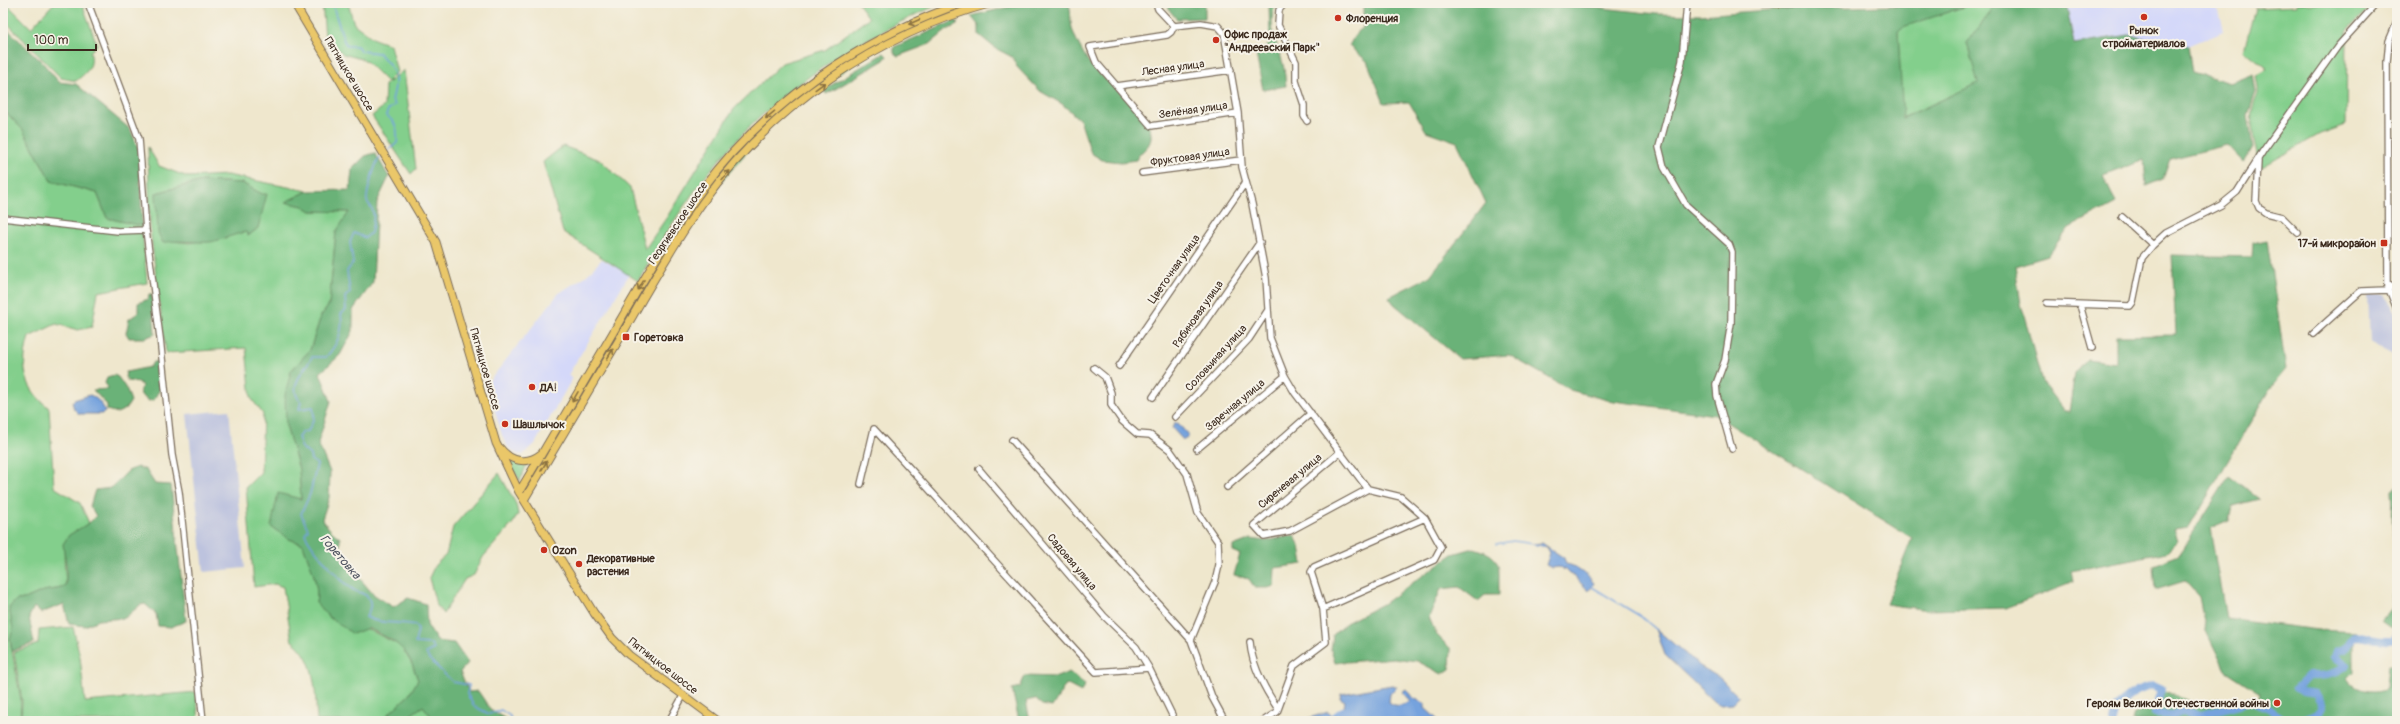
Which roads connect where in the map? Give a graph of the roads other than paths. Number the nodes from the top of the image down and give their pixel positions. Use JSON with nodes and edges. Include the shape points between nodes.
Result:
{"nodes":[{"id":1,"x":88,"y":3,"type":"edge"},
{"id":2,"x":294,"y":3,"type":"edge"},
{"id":3,"x":963,"y":3,"type":"edge"},
{"id":4,"x":992,"y":3,"type":"edge"},
{"id":5,"x":1156,"y":3,"type":"edge"},
{"id":6,"x":1285,"y":3,"type":"edge"},
{"id":7,"x":1687,"y":3,"type":"edge"},
{"id":8,"x":1732,"y":3,"type":"edge"},
{"id":9,"x":1791,"y":3,"type":"edge"},
{"id":10,"x":2377,"y":3,"type":"edge"},
{"id":11,"x":2397,"y":24,"type":"edge"},
{"id":12,"x":1174,"y":26,"type":"junction"},
{"id":13,"x":1231,"y":70,"type":"junction"},
{"id":14,"x":1117,"y":86,"type":"junction"},
{"id":15,"x":1238,"y":113,"type":"junction"},
{"id":16,"x":1307,"y":121,"type":"dead end"},
{"id":17,"x":1241,"y":160,"type":"junction"},
{"id":18,"x":2258,"y":161,"type":"junction"},
{"id":19,"x":1142,"y":173,"type":"dead end"},
{"id":20,"x":1246,"y":183,"type":"junction"},
{"id":21,"x":2122,"y":217,"type":"dead end"},
{"id":22,"x":3,"y":218,"type":"edge"},
{"id":23,"x":146,"y":230,"type":"junction"},
{"id":24,"x":2298,"y":233,"type":"dead end"},
{"id":25,"x":1260,"y":242,"type":"junction"},
{"id":26,"x":2153,"y":245,"type":"junction"},
{"id":27,"x":2388,"y":283,"type":"junction"},
{"id":28,"x":2397,"y":288,"type":"edge"},
{"id":29,"x":2388,"y":290,"type":"junction"},
{"id":30,"x":2047,"y":303,"type":"dead end"},
{"id":31,"x":2080,"y":305,"type":"junction"},
{"id":32,"x":2397,"y":308,"type":"edge"},
{"id":33,"x":1268,"y":310,"type":"junction"},
{"id":34,"x":2313,"y":334,"type":"dead end"},
{"id":35,"x":2092,"y":348,"type":"dead end"},
{"id":36,"x":1119,"y":366,"type":"dead end"},
{"id":37,"x":1094,"y":368,"type":"dead end"},
{"id":38,"x":1285,"y":376,"type":"junction"},
{"id":39,"x":1153,"y":397,"type":"dead end"},
{"id":40,"x":1311,"y":413,"type":"junction"},
{"id":41,"x":1175,"y":417,"type":"dead end"},
{"id":42,"x":1012,"y":440,"type":"dead end"},
{"id":43,"x":496,"y":442,"type":"junction"},
{"id":44,"x":1197,"y":449,"type":"dead end"},
{"id":45,"x":1732,"y":449,"type":"dead end"},
{"id":46,"x":543,"y":452,"type":"junction"},
{"id":47,"x":1340,"y":452,"type":"junction"},
{"id":48,"x":979,"y":469,"type":"dead end"},
{"id":49,"x":861,"y":484,"type":"dead end"},
{"id":50,"x":1227,"y":487,"type":"dead end"},
{"id":51,"x":1368,"y":489,"type":"junction"},
{"id":52,"x":519,"y":492,"type":"junction"},
{"id":53,"x":524,"y":500,"type":"junction"},
{"id":54,"x":1425,"y":518,"type":"junction"},
{"id":55,"x":1323,"y":610,"type":"junction"},
{"id":56,"x":1191,"y":640,"type":"junction"},
{"id":57,"x":1250,"y":642,"type":"dead end"},
{"id":58,"x":1149,"y":668,"type":"junction"},
{"id":59,"x":683,"y":696,"type":"junction"},
{"id":60,"x":1278,"y":709,"type":"junction"},
{"id":61,"x":203,"y":721,"type":"edge"},
{"id":62,"x":669,"y":721,"type":"edge"},
{"id":63,"x":718,"y":721,"type":"edge"},
{"id":64,"x":1175,"y":721,"type":"edge"},
{"id":65,"x":1224,"y":721,"type":"edge"},
{"id":66,"x":1263,"y":721,"type":"edge"}],
"edges":[{"from":1,"to":23,"type":"street","via":[[139,139]]},
{"from":2,"to":43,"type":"main road","name":"Пятницкое шоссе","via":[[436,242]]},
{"from":3,"to":46,"type":"main road","name":"Георгиевское шоссе","one_way":true,"via":[[899,29],[839,63],[765,120],[731,155],[694,200],[665,245]]},
{"from":53,"to":4,"type":"main road","name":"Георгиевское шоссе","one_way":true,"via":[[678,239],[716,185],[750,148],[811,93],[870,53],[920,28]]},
{"from":5,"to":12,"type":"street","via":[[1158,9]]},
{"from":6,"to":16,"type":"street","via":[[1279,10],[1278,25],[1296,62],[1296,81]]},
{"from":7,"to":45,"type":"street","via":[[1682,61],[1659,147],[1664,167],[1686,205],[1726,240],[1732,252],[1731,324],[1725,360],[1716,384],[1716,396]]},
{"from":8,"to":9,"type":"main road"},
{"from":10,"to":18,"type":"street","via":[[2338,46],[2263,150]]},
{"from":11,"to":27,"type":"street","via":[[2390,41],[2387,62]]},
{"from":12,"to":13,"type":"street","via":[[1201,23],[1218,26],[1224,33]]},
{"from":12,"to":14,"type":"street","via":[[1167,34],[1090,47],[1096,62]]},
{"from":13,"to":14,"type":"street","name":"Лесная улица"},
{"from":13,"to":15,"type":"street"},
{"from":14,"to":15,"type":"street","name":"Зелёная улица","via":[[1151,126]]},
{"from":15,"to":17,"type":"street"},
{"from":17,"to":19,"type":"street","name":"Фруктовая улица"},
{"from":17,"to":20,"type":"street"},
{"from":18,"to":24,"type":"street","via":[[2256,201],[2259,208],[2282,218]]},
{"from":18,"to":26,"type":"street","via":[[2237,192],[2221,205],[2166,233]]},
{"from":20,"to":25,"type":"street"},
{"from":20,"to":36,"type":"street","name":"Цветочная улица"},
{"from":21,"to":26,"type":"street"},
{"from":22,"to":23,"type":"street","via":[[118,231]]},
{"from":23,"to":61,"type":"street","via":[[172,455],[179,492]]},
{"from":25,"to":33,"type":"street"},
{"from":25,"to":39,"type":"street","name":"Рябиновая улица"},
{"from":26,"to":31,"type":"street","via":[[2142,258],[2130,306]]},
{"from":27,"to":28,"type":"street"},
{"from":27,"to":29,"type":"street"},
{"from":29,"to":32,"type":"street"},
{"from":29,"to":34,"type":"street","via":[[2361,291]]},
{"from":30,"to":31,"type":"street"},
{"from":31,"to":35,"type":"street"},
{"from":33,"to":38,"type":"street","via":[[1270,338]]},
{"from":33,"to":41,"type":"street","name":"Соловьиная улица","via":[[1249,339]]},
{"from":37,"to":56,"type":"street","via":[[1105,377],[1111,393],[1111,405],[1122,421],[1137,434],[1150,435],[1174,456],[1187,474],[1198,513],[1218,542],[1219,565],[1215,582]]},
{"from":38,"to":40,"type":"street"},
{"from":38,"to":44,"type":"street","name":"Заречная улица"},
{"from":40,"to":47,"type":"street"},
{"from":40,"to":50,"type":"street"},
{"from":42,"to":56,"type":"street"},
{"from":43,"to":46,"type":"main road","via":[[504,453],[518,460],[526,461]]},
{"from":43,"to":52,"type":"main road","name":"Пятницкое шоссе"},
{"from":46,"to":52,"type":"main road","name":"Георгиевское шоссе"},
{"from":47,"to":51,"type":"street"},
{"from":47,"to":51,"type":"street","name":"Сиреневая улица","via":[[1254,525],[1264,536],[1290,531]]},
{"from":48,"to":58,"type":"street","name":"Садовая улица","via":[[1104,616],[1136,647]]},
{"from":49,"to":58,"type":"street","via":[[874,428],[1096,672]]},
{"from":51,"to":54,"type":"street","via":[[1401,497]]},
{"from":52,"to":53,"type":"main road","name":"Пятницкое шоссе"},
{"from":53,"to":59,"type":"main road","name":"Пятницкое шоссе","via":[[612,638],[629,655]]},
{"from":54,"to":55,"type":"street","via":[[1314,567],[1311,572]]},
{"from":54,"to":55,"type":"street","via":[[1441,547],[1434,560]]},
{"from":55,"to":60,"type":"street","via":[[1326,642],[1294,666]]},
{"from":56,"to":65,"type":"street","via":[[1212,697]]},
{"from":57,"to":60,"type":"street","via":[[1256,669]]},
{"from":58,"to":64,"type":"street","name":"Садовая улица"},
{"from":59,"to":62,"type":"street"},
{"from":59,"to":63,"type":"main road","name":"Пятницкое шоссе"},
{"from":60,"to":66,"type":"street"}]}
